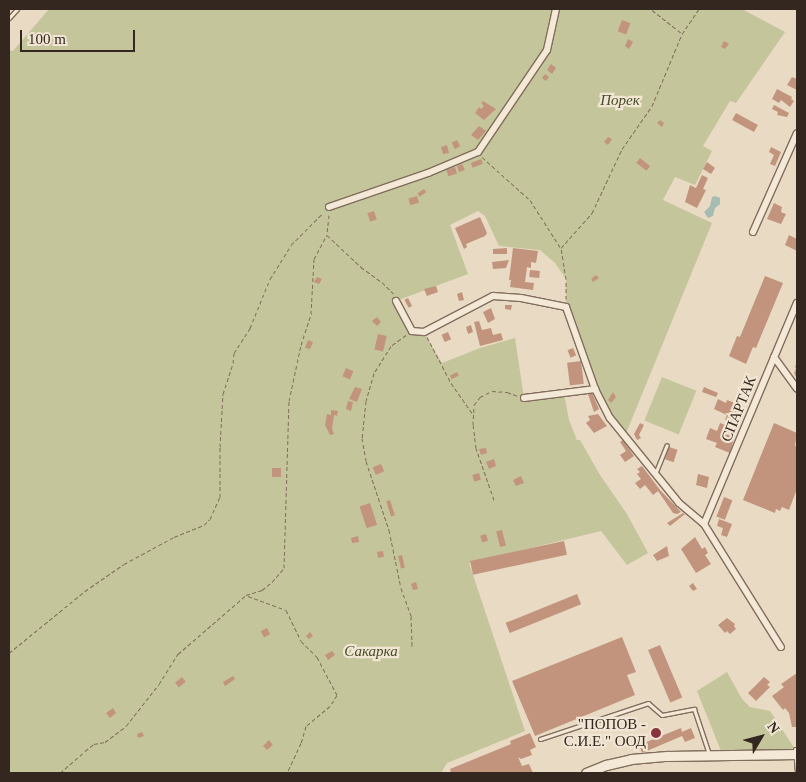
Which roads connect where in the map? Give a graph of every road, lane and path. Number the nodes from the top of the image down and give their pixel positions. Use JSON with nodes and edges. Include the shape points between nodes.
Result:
{"nodes":[{"id":1,"x":17,"y":9,"type":"edge"},
{"id":2,"x":556,"y":9,"type":"edge"},
{"id":3,"x":699,"y":9,"type":"edge"},
{"id":4,"x":652,"y":10,"type":"edge"},
{"id":5,"x":9,"y":18,"type":"edge"},
{"id":6,"x":682,"y":34,"type":"junction"},
{"id":7,"x":797,"y":133,"type":"edge"},
{"id":8,"x":478,"y":152,"type":"junction"},
{"id":9,"x":329,"y":207,"type":"junction"},
{"id":10,"x":754,"y":232,"type":"dead end"},
{"id":11,"x":328,"y":235,"type":"junction"},
{"id":12,"x":561,"y":248,"type":"junction"},
{"id":13,"x":396,"y":301,"type":"joint"},
{"id":14,"x":797,"y":303,"type":"edge"},
{"id":15,"x":566,"y":307,"type":"junction"},
{"id":16,"x":412,"y":331,"type":"junction"},
{"id":17,"x":424,"y":332,"type":"junction"},
{"id":18,"x":774,"y":357,"type":"junction"},
{"id":19,"x":595,"y":389,"type":"junction"},
{"id":20,"x":797,"y":389,"type":"edge"},
{"id":21,"x":524,"y":398,"type":"joint"},
{"id":22,"x":473,"y":414,"type":"junction"},
{"id":23,"x":667,"y":445,"type":"dead end"},
{"id":24,"x":655,"y":474,"type":"junction"},
{"id":25,"x":494,"y":500,"type":"dead end"},
{"id":26,"x":704,"y":524,"type":"junction"},
{"id":27,"x":246,"y":596,"type":"junction"},
{"id":28,"x":412,"y":648,"type":"dead end"},
{"id":29,"x":781,"y":648,"type":"dead end"},
{"id":30,"x":9,"y":653,"type":"edge"},
{"id":31,"x":540,"y":739,"type":"dead end"},
{"id":32,"x":796,"y":752,"type":"edge"},
{"id":33,"x":710,"y":757,"type":"junction"},
{"id":34,"x":60,"y":773,"type":"edge"},
{"id":35,"x":287,"y":773,"type":"edge"},
{"id":36,"x":586,"y":773,"type":"edge"},
{"id":37,"x":797,"y":773,"type":"edge"}],
"edges":[{"from":1,"to":5,"type":"lane"},
{"from":2,"to":8,"type":"street","via":[[547,50]]},
{"from":3,"to":6,"type":"path"},
{"from":4,"to":6,"type":"path"},
{"from":6,"to":12,"type":"path","via":[[652,106],[622,150],[592,213]]},
{"from":7,"to":10,"type":"street"},
{"from":8,"to":9,"type":"street"},
{"from":8,"to":12,"type":"path","via":[[530,200]]},
{"from":9,"to":11,"type":"path"},
{"from":9,"to":30,"type":"path","via":[[290,245],[270,279],[250,328],[234,353],[223,394],[220,497],[210,518],[204,526],[124,564]]},
{"from":11,"to":13,"type":"path","via":[[361,268],[382,282]]},
{"from":11,"to":27,"type":"path","via":[[314,259],[311,314],[288,402],[284,568],[262,590]]},
{"from":12,"to":15,"type":"path"},
{"from":13,"to":16,"type":"street"},
{"from":14,"to":18,"type":"street","name":"СПАРТАК"},
{"from":15,"to":17,"type":"street","via":[[493,296]]},
{"from":15,"to":19,"type":"street"},
{"from":16,"to":17,"type":"street"},
{"from":16,"to":28,"type":"path","via":[[391,346],[374,373],[366,401],[362,438],[410,616]]},
{"from":17,"to":22,"type":"path","via":[[451,383]]},
{"from":18,"to":20,"type":"street"},
{"from":18,"to":26,"type":"street","name":"СПАРТАК"},
{"from":19,"to":21,"type":"street"},
{"from":19,"to":24,"type":"street","via":[[610,418]]},
{"from":21,"to":22,"type":"path","via":[[492,390],[480,397],[474,405]]},
{"from":22,"to":25,"type":"path","via":[[476,448]]},
{"from":23,"to":24,"type":"lane"},
{"from":24,"to":26,"type":"street","via":[[679,504]]},
{"from":26,"to":29,"type":"street"},
{"from":27,"to":34,"type":"path","via":[[178,654],[126,726],[105,742],[94,744]]},
{"from":27,"to":35,"type":"path","via":[[286,610],[301,641],[317,657],[337,695],[330,706],[306,726]]},
{"from":31,"to":33,"type":"lane","via":[[648,703],[662,715],[694,709]]},
{"from":32,"to":33,"type":"main road"},
{"from":32,"to":37,"type":"lane"},
{"from":33,"to":36,"type":"main road","via":[[667,756],[630,760]]}]}
